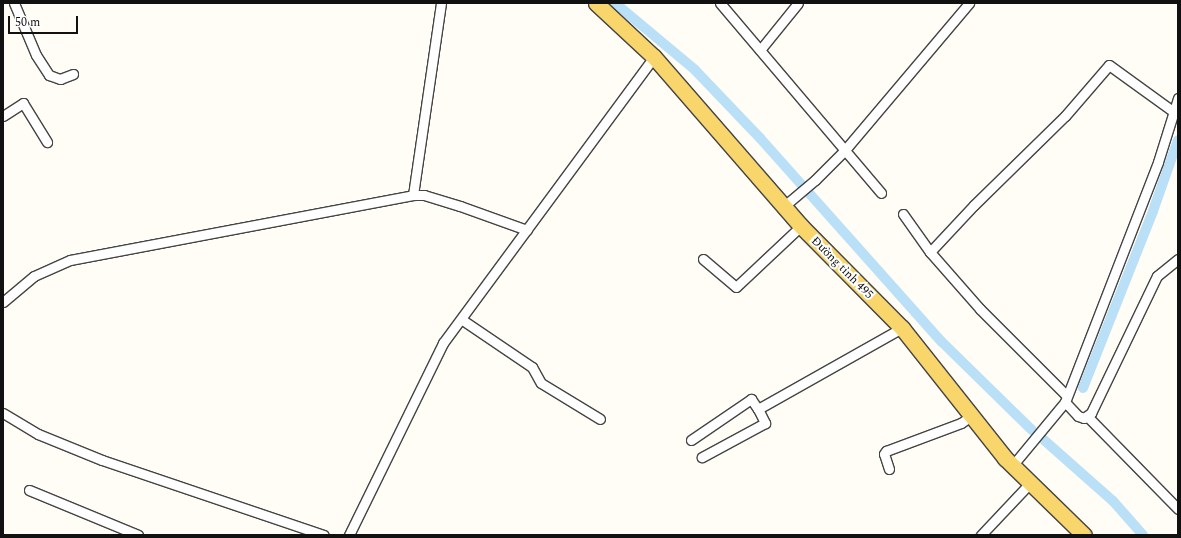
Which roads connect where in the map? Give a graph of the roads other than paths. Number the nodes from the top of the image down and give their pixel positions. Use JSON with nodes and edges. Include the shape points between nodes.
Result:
{"nodes":[{"id":1,"x":14,"y":3,"type":"edge"},
{"id":2,"x":441,"y":3,"type":"edge"},
{"id":3,"x":596,"y":3,"type":"edge"},
{"id":4,"x":720,"y":3,"type":"edge"},
{"id":5,"x":798,"y":3,"type":"edge"},
{"id":6,"x":969,"y":3,"type":"edge"},
{"id":7,"x":760,"y":50,"type":"junction"},
{"id":8,"x":654,"y":57,"type":"junction"},
{"id":9,"x":73,"y":74,"type":"dead end"},
{"id":10,"x":1178,"y":98,"type":"edge"},
{"id":11,"x":1172,"y":111,"type":"junction"},
{"id":12,"x":3,"y":116,"type":"edge"},
{"id":13,"x":47,"y":142,"type":"dead end"},
{"id":14,"x":844,"y":151,"type":"junction"},
{"id":15,"x":881,"y":194,"type":"dead end"},
{"id":16,"x":413,"y":195,"type":"junction"},
{"id":17,"x":783,"y":207,"type":"junction"},
{"id":18,"x":903,"y":214,"type":"dead end"},
{"id":19,"x":800,"y":226,"type":"junction"},
{"id":20,"x":527,"y":230,"type":"junction"},
{"id":21,"x":930,"y":252,"type":"junction"},
{"id":22,"x":703,"y":259,"type":"dead end"},
{"id":23,"x":1178,"y":259,"type":"edge"},
{"id":24,"x":3,"y":302,"type":"edge"},
{"id":25,"x":461,"y":319,"type":"junction"},
{"id":26,"x":902,"y":328,"type":"junction"},
{"id":27,"x":1066,"y":399,"type":"junction"},
{"id":28,"x":758,"y":409,"type":"junction"},
{"id":29,"x":3,"y":413,"type":"edge"},
{"id":30,"x":971,"y":416,"type":"junction"},
{"id":31,"x":1087,"y":416,"type":"junction"},
{"id":32,"x":600,"y":419,"type":"dead end"},
{"id":33,"x":690,"y":440,"type":"dead end"},
{"id":34,"x":702,"y":457,"type":"dead end"},
{"id":35,"x":1012,"y":466,"type":"junction"},
{"id":36,"x":889,"y":469,"type":"dead end"},
{"id":37,"x":1030,"y":482,"type":"junction"},
{"id":38,"x":28,"y":490,"type":"dead end"},
{"id":39,"x":1178,"y":509,"type":"edge"},
{"id":40,"x":138,"y":535,"type":"edge"},
{"id":41,"x":324,"y":535,"type":"edge"},
{"id":42,"x":350,"y":535,"type":"edge"},
{"id":43,"x":981,"y":535,"type":"edge"},
{"id":44,"x":1084,"y":535,"type":"edge"}],
"edges":[{"from":1,"to":9,"type":"street","via":[[36,55],[49,75],[60,79]]},
{"from":2,"to":16,"type":"street"},
{"from":3,"to":8,"type":"main road","name":"Đường tỉnh 495"},
{"from":4,"to":7,"type":"street"},
{"from":5,"to":7,"type":"street"},
{"from":6,"to":14,"type":"street"},
{"from":7,"to":14,"type":"street"},
{"from":8,"to":17,"type":"main road","name":"Đường tỉnh 495"},
{"from":8,"to":20,"type":"street"},
{"from":10,"to":11,"type":"street"},
{"from":11,"to":21,"type":"street","via":[[1109,65],[1065,116],[974,204]]},
{"from":11,"to":27,"type":"street","via":[[1158,162]]},
{"from":12,"to":13,"type":"street","via":[[23,102]]},
{"from":14,"to":15,"type":"street"},
{"from":14,"to":17,"type":"street","via":[[798,196]]},
{"from":16,"to":20,"type":"street","via":[[424,195],[460,206]]},
{"from":16,"to":24,"type":"street","via":[[70,260],[34,276]]},
{"from":17,"to":19,"type":"main road","name":"Đường tỉnh 495"},
{"from":18,"to":21,"type":"street"},
{"from":19,"to":22,"type":"street","via":[[736,287]]},
{"from":19,"to":26,"type":"main road","name":"Đường tỉnh 495"},
{"from":20,"to":25,"type":"street"},
{"from":21,"to":27,"type":"street","via":[[980,309]]},
{"from":23,"to":31,"type":"street","via":[[1157,276]]},
{"from":25,"to":32,"type":"street","via":[[532,367],[541,383]]},
{"from":25,"to":42,"type":"street","via":[[443,343]]},
{"from":26,"to":28,"type":"street"},
{"from":26,"to":30,"type":"main road","name":"Đường tỉnh 495"},
{"from":27,"to":31,"type":"street","via":[[1078,416]]},
{"from":27,"to":35,"type":"street"},
{"from":28,"to":33,"type":"street","via":[[751,399]]},
{"from":28,"to":34,"type":"street","via":[[765,423]]},
{"from":29,"to":41,"type":"street","via":[[38,434],[102,460]]},
{"from":30,"to":35,"type":"main road","name":"Đường tỉnh 495"},
{"from":30,"to":36,"type":"street","via":[[961,423],[886,451],[884,454]]},
{"from":31,"to":39,"type":"street"},
{"from":35,"to":37,"type":"main road","name":"Đường tỉnh 495"},
{"from":37,"to":43,"type":"street"},
{"from":37,"to":44,"type":"main road","name":"Đường tỉnh 495"},
{"from":38,"to":40,"type":"street"}]}
